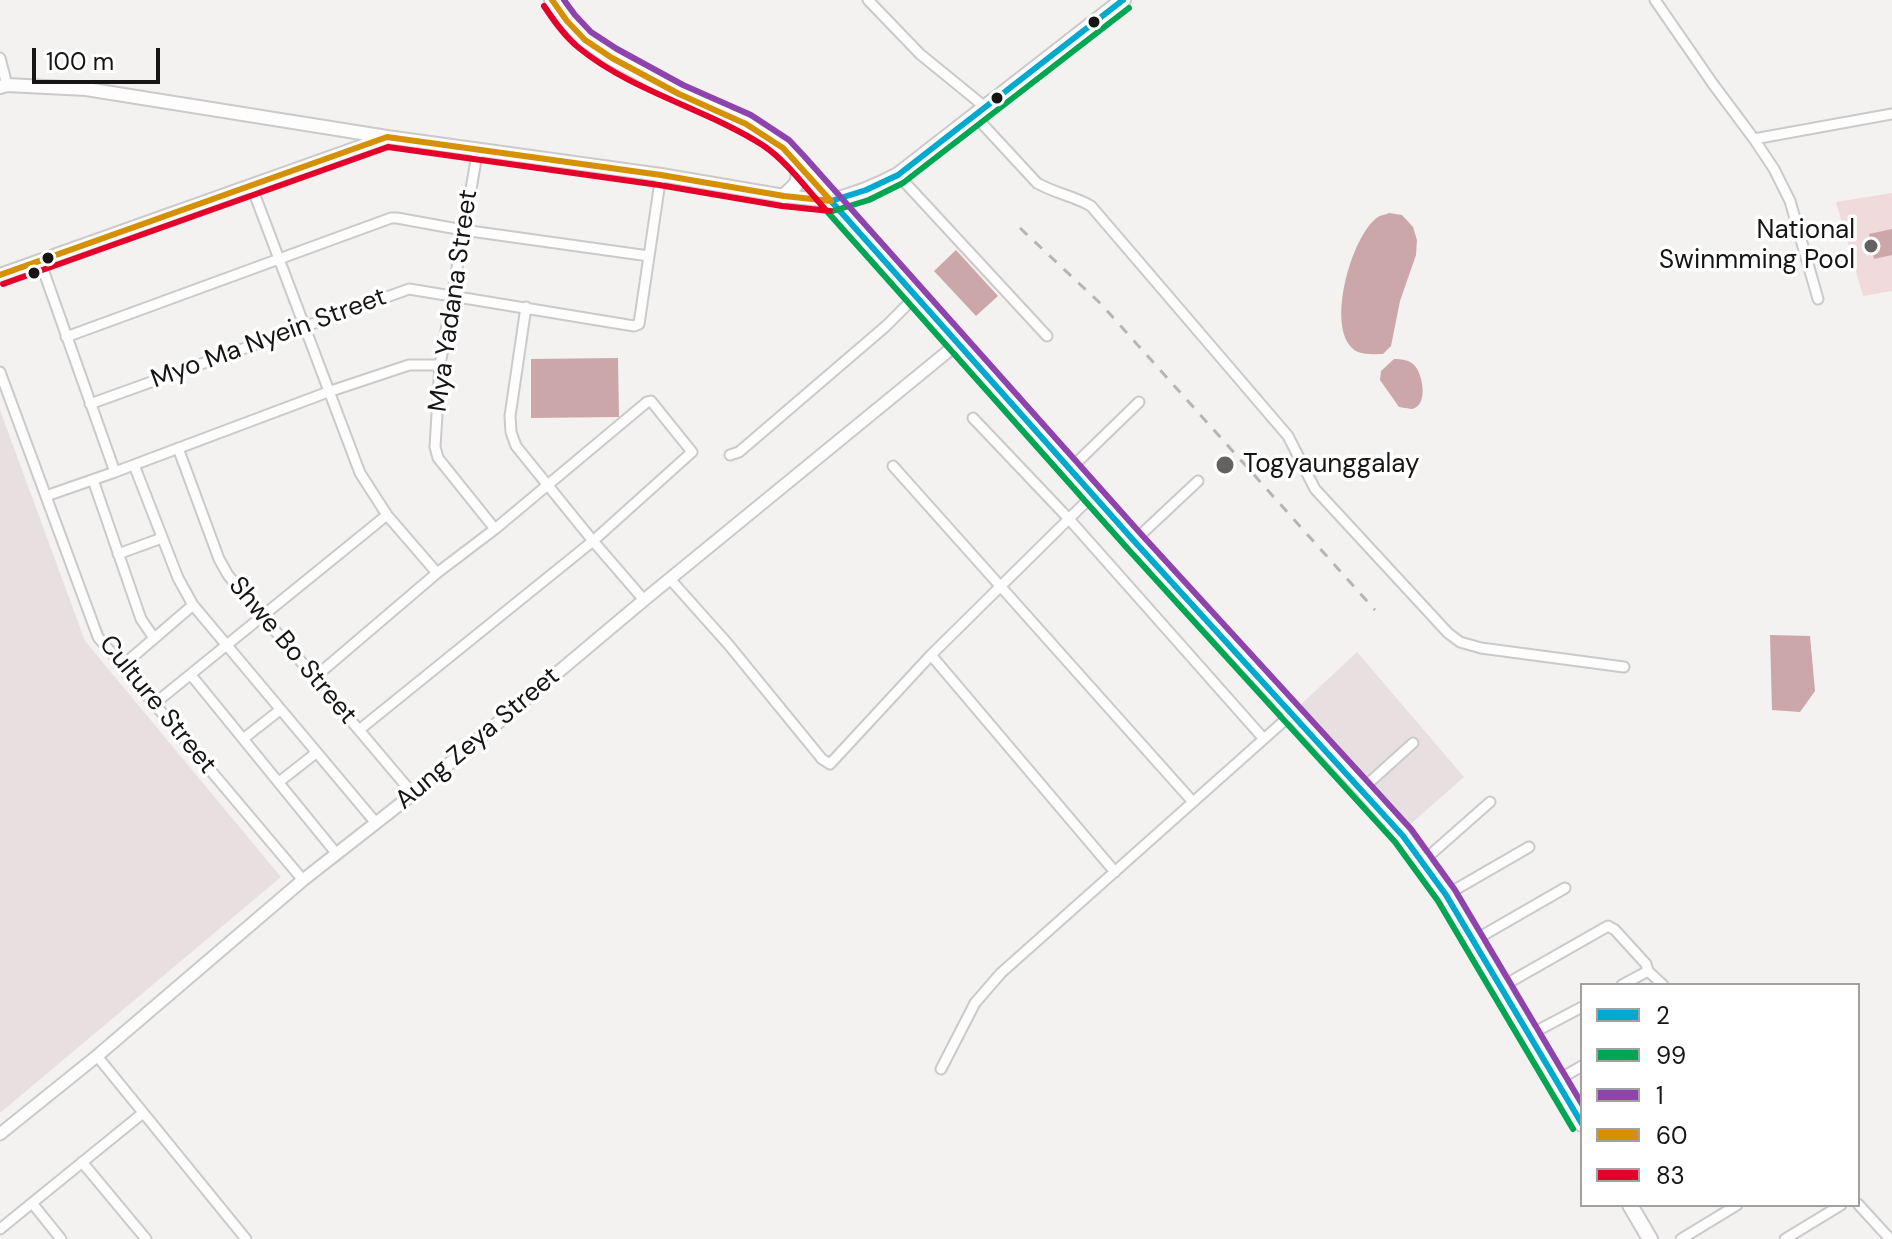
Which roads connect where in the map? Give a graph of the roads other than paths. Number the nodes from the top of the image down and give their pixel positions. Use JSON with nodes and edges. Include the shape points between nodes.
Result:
{"nodes":[{"id":1,"x":552,"y":0,"type":"edge"},
{"id":2,"x":868,"y":0,"type":"edge"},
{"id":3,"x":1123,"y":0,"type":"edge"},
{"id":4,"x":1655,"y":0,"type":"edge"},
{"id":5,"x":0,"y":58,"type":"edge"},
{"id":6,"x":4,"y":86,"type":"edge"},
{"id":7,"x":980,"y":111,"type":"junction"},
{"id":8,"x":1892,"y":114,"type":"edge"},
{"id":9,"x":387,"y":137,"type":"junction"},
{"id":10,"x":1754,"y":139,"type":"junction"},
{"id":11,"x":478,"y":149,"type":"junction"},
{"id":12,"x":797,"y":163,"type":"junction"},
{"id":13,"x":661,"y":175,"type":"junction"},
{"id":14,"x":898,"y":175,"type":"junction"},
{"id":15,"x":251,"y":185,"type":"junction"},
{"id":16,"x":784,"y":196,"type":"junction"},
{"id":17,"x":831,"y":201,"type":"junction"},
{"id":18,"x":463,"y":230,"type":"junction"},
{"id":19,"x":649,"y":256,"type":"junction"},
{"id":20,"x":279,"y":259,"type":"junction"},
{"id":21,"x":40,"y":261,"type":"junction"},
{"id":22,"x":0,"y":275,"type":"edge"},
{"id":23,"x":452,"y":296,"type":"junction"},
{"id":24,"x":915,"y":297,"type":"junction"},
{"id":25,"x":1818,"y":299,"type":"dead end"},
{"id":26,"x":526,"y":307,"type":"junction"},
{"id":27,"x":305,"y":325,"type":"junction"},
{"id":28,"x":1047,"y":336,"type":"dead end"},
{"id":29,"x":66,"y":337,"type":"junction"},
{"id":30,"x":957,"y":344,"type":"junction"},
{"id":31,"x":440,"y":365,"type":"junction"},
{"id":32,"x":0,"y":372,"type":"edge"},
{"id":33,"x":328,"y":392,"type":"junction"},
{"id":34,"x":1139,"y":402,"type":"dead end"},
{"id":35,"x":90,"y":404,"type":"junction"},
{"id":36,"x":973,"y":418,"type":"dead end"},
{"id":37,"x":178,"y":448,"type":"junction"},
{"id":38,"x":730,"y":455,"type":"dead end"},
{"id":39,"x":134,"y":465,"type":"junction"},
{"id":40,"x":893,"y":466,"type":"dead end"},
{"id":41,"x":1070,"y":469,"type":"junction"},
{"id":42,"x":115,"y":472,"type":"junction"},
{"id":43,"x":93,"y":480,"type":"junction"},
{"id":44,"x":1198,"y":481,"type":"dead end"},
{"id":45,"x":547,"y":486,"type":"junction"},
{"id":46,"x":1093,"y":495,"type":"junction"},
{"id":47,"x":46,"y":496,"type":"junction"},
{"id":48,"x":387,"y":515,"type":"junction"},
{"id":49,"x":1069,"y":519,"type":"junction"},
{"id":50,"x":495,"y":529,"type":"junction"},
{"id":51,"x":162,"y":538,"type":"junction"},
{"id":52,"x":593,"y":541,"type":"junction"},
{"id":53,"x":1134,"y":541,"type":"junction"},
{"id":54,"x":118,"y":554,"type":"junction"},
{"id":55,"x":437,"y":573,"type":"junction"},
{"id":56,"x":670,"y":579,"type":"junction"},
{"id":57,"x":1001,"y":586,"type":"junction"},
{"id":58,"x":644,"y":600,"type":"junction"},
{"id":59,"x":193,"y":605,"type":"junction"},
{"id":60,"x":263,"y":617,"type":"junction"},
{"id":61,"x":154,"y":638,"type":"junction"},
{"id":62,"x":226,"y":646,"type":"junction"},
{"id":63,"x":931,"y":655,"type":"junction"},
{"id":64,"x":122,"y":666,"type":"junction"},
{"id":65,"x":1624,"y":667,"type":"dead end"},
{"id":66,"x":191,"y":675,"type":"junction"},
{"id":67,"x":315,"y":677,"type":"junction"},
{"id":68,"x":154,"y":704,"type":"junction"},
{"id":69,"x":280,"y":710,"type":"junction"},
{"id":70,"x":1293,"y":713,"type":"junction"},
{"id":71,"x":359,"y":730,"type":"junction"},
{"id":72,"x":243,"y":739,"type":"junction"},
{"id":73,"x":1264,"y":739,"type":"junction"},
{"id":74,"x":1413,"y":743,"type":"dead end"},
{"id":75,"x":316,"y":753,"type":"junction"},
{"id":76,"x":279,"y":782,"type":"junction"},
{"id":77,"x":1362,"y":789,"type":"junction"},
{"id":78,"x":413,"y":794,"type":"junction"},
{"id":79,"x":1193,"y":802,"type":"junction"},
{"id":80,"x":1490,"y":802,"type":"dead end"},
{"id":81,"x":376,"y":823,"type":"junction"},
{"id":82,"x":1529,"y":847,"type":"dead end"},
{"id":83,"x":336,"y":853,"type":"junction"},
{"id":84,"x":1422,"y":862,"type":"junction"},
{"id":85,"x":1115,"y":872,"type":"junction"},
{"id":86,"x":303,"y":880,"type":"junction"},
{"id":87,"x":1565,"y":888,"type":"dead end"},
{"id":88,"x":1446,"y":895,"type":"junction"},
{"id":89,"x":1473,"y":941,"type":"junction"},
{"id":90,"x":1648,"y":971,"type":"junction"},
{"id":91,"x":1626,"y":983,"type":"edge"},
{"id":92,"x":1661,"y":983,"type":"edge"},
{"id":93,"x":1501,"y":987,"type":"junction"},
{"id":94,"x":1580,"y":1008,"type":"edge"},
{"id":95,"x":1529,"y":1035,"type":"junction"},
{"id":96,"x":97,"y":1056,"type":"junction"},
{"id":97,"x":1580,"y":1067,"type":"edge"},
{"id":98,"x":941,"y":1069,"type":"dead end"},
{"id":99,"x":1556,"y":1081,"type":"junction"},
{"id":100,"x":143,"y":1113,"type":"junction"},
{"id":101,"x":1580,"y":1121,"type":"edge"},
{"id":102,"x":0,"y":1134,"type":"edge"},
{"id":103,"x":82,"y":1162,"type":"junction"},
{"id":104,"x":32,"y":1203,"type":"junction"},
{"id":105,"x":1860,"y":1206,"type":"edge"},
{"id":106,"x":1631,"y":1207,"type":"edge"},
{"id":107,"x":1734,"y":1207,"type":"edge"},
{"id":108,"x":1838,"y":1207,"type":"edge"},
{"id":109,"x":0,"y":1229,"type":"edge"},
{"id":110,"x":61,"y":1239,"type":"edge"},
{"id":111,"x":146,"y":1239,"type":"edge"},
{"id":112,"x":246,"y":1239,"type":"edge"},
{"id":113,"x":1650,"y":1239,"type":"edge"},
{"id":114,"x":1681,"y":1239,"type":"edge"},
{"id":115,"x":1785,"y":1239,"type":"edge"},
{"id":116,"x":1890,"y":1239,"type":"edge"}],
"edges":[{"from":1,"to":12,"type":"main road","via":[[585,40],[612,58],[746,124]]},
{"from":2,"to":7,"type":"street"},
{"from":3,"to":7,"type":"main road"},
{"from":4,"to":10,"type":"street"},
{"from":5,"to":6,"type":"street"},
{"from":6,"to":9,"type":"main road","via":[[86,89]]},
{"from":7,"to":14,"type":"main road"},
{"from":7,"to":65,"type":"street","via":[[1037,183],[1091,206],[1288,436],[1315,489],[1448,633],[1481,648]]},
{"from":8,"to":10,"type":"street"},
{"from":9,"to":11,"type":"main road"},
{"from":9,"to":15,"type":"main road"},
{"from":10,"to":25,"type":"street","via":[[1790,201]]},
{"from":11,"to":13,"type":"main road"},
{"from":11,"to":18,"type":"street","name":"Mya Yadana Street"},
{"from":12,"to":16,"type":"main road","via":[[798,183]]},
{"from":12,"to":17,"type":"main road"},
{"from":13,"to":16,"type":"main road"},
{"from":13,"to":19,"type":"street"},
{"from":14,"to":17,"type":"main road"},
{"from":14,"to":28,"type":"street"},
{"from":15,"to":20,"type":"street"},
{"from":15,"to":21,"type":"main road"},
{"from":16,"to":17,"type":"main road"},
{"from":17,"to":24,"type":"main road"},
{"from":18,"to":19,"type":"street"},
{"from":18,"to":20,"type":"street","via":[[391,218]]},
{"from":18,"to":23,"type":"street","name":"Mya Yadana Street"},
{"from":19,"to":26,"type":"street","name":"Myo Ma Nyein Street","via":[[639,324]]},
{"from":20,"to":27,"type":"street"},
{"from":20,"to":29,"type":"street"},
{"from":21,"to":22,"type":"main road"},
{"from":21,"to":29,"type":"street"},
{"from":23,"to":26,"type":"street","name":"Myo Ma Nyein Street"},
{"from":23,"to":27,"type":"street","name":"Myo Ma Nyein Street","via":[[409,289]]},
{"from":23,"to":31,"type":"street","name":"Mya Yadana Street"},
{"from":24,"to":30,"type":"main road"},
{"from":24,"to":38,"type":"street","via":[[864,346]]},
{"from":26,"to":45,"type":"street","via":[[511,432]]},
{"from":27,"to":33,"type":"street"},
{"from":27,"to":35,"type":"street","name":"Myo Ma Nyein Street"},
{"from":29,"to":35,"type":"street"},
{"from":30,"to":41,"type":"main road"},
{"from":30,"to":56,"type":"street","name":"Aung Zeya Street"},
{"from":31,"to":33,"type":"street","via":[[409,365]]},
{"from":31,"to":50,"type":"street","name":"Mya Yadana Street","via":[[436,454]]},
{"from":32,"to":47,"type":"street","name":"Culture Street"},
{"from":33,"to":37,"type":"street"},
{"from":33,"to":48,"type":"street","via":[[360,473]]},
{"from":34,"to":41,"type":"street"},
{"from":35,"to":42,"type":"street"},
{"from":36,"to":49,"type":"street"},
{"from":37,"to":39,"type":"street"},
{"from":37,"to":60,"type":"street","name":"Shwe Bo Street","via":[[219,559]]},
{"from":39,"to":42,"type":"street"},
{"from":39,"to":51,"type":"street"},
{"from":40,"to":57,"type":"street"},
{"from":41,"to":46,"type":"main road"},
{"from":42,"to":43,"type":"street"},
{"from":43,"to":47,"type":"street"},
{"from":43,"to":54,"type":"street"},
{"from":44,"to":53,"type":"street"},
{"from":45,"to":50,"type":"street"},
{"from":45,"to":52,"type":"street"},
{"from":45,"to":52,"type":"street","via":[[651,401],[692,452]]},
{"from":46,"to":49,"type":"street"},
{"from":46,"to":53,"type":"main road"},
{"from":47,"to":64,"type":"street","name":"Culture Street","via":[[98,637]]},
{"from":48,"to":55,"type":"street"},
{"from":48,"to":60,"type":"street"},
{"from":49,"to":57,"type":"street"},
{"from":49,"to":73,"type":"street"},
{"from":50,"to":55,"type":"street"},
{"from":51,"to":54,"type":"street"},
{"from":51,"to":59,"type":"street"},
{"from":52,"to":58,"type":"street"},
{"from":52,"to":71,"type":"street"},
{"from":53,"to":70,"type":"main road"},
{"from":54,"to":61,"type":"street","via":[[141,619]]},
{"from":55,"to":67,"type":"street"},
{"from":56,"to":58,"type":"street","name":"Aung Zeya Street"},
{"from":56,"to":63,"type":"street","via":[[826,763]]},
{"from":57,"to":63,"type":"street"},
{"from":57,"to":79,"type":"street"},
{"from":58,"to":78,"type":"street","name":"Aung Zeya Street"},
{"from":59,"to":61,"type":"street"},
{"from":59,"to":62,"type":"street"},
{"from":60,"to":62,"type":"street"},
{"from":60,"to":67,"type":"street","name":"Shwe Bo Street"},
{"from":61,"to":64,"type":"street"},
{"from":62,"to":66,"type":"street"},
{"from":62,"to":69,"type":"street"},
{"from":63,"to":85,"type":"street"},
{"from":64,"to":68,"type":"street","name":"Culture Street"},
{"from":66,"to":68,"type":"street"},
{"from":66,"to":72,"type":"street"},
{"from":67,"to":71,"type":"street","name":"Shwe Bo Street"},
{"from":68,"to":86,"type":"street","name":"Culture Street"},
{"from":69,"to":72,"type":"street"},
{"from":69,"to":75,"type":"street"},
{"from":70,"to":73,"type":"street"},
{"from":70,"to":77,"type":"main road"},
{"from":71,"to":78,"type":"street","name":"Shwe Bo Street"},
{"from":72,"to":76,"type":"street"},
{"from":73,"to":79,"type":"street"},
{"from":74,"to":77,"type":"street"},
{"from":75,"to":76,"type":"street"},
{"from":75,"to":81,"type":"street"},
{"from":76,"to":83,"type":"street"},
{"from":77,"to":84,"type":"main road"},
{"from":78,"to":81,"type":"street","name":"Aung Zeya Street"},
{"from":79,"to":85,"type":"street"},
{"from":80,"to":84,"type":"street"},
{"from":81,"to":83,"type":"street","name":"Aung Zeya Street"},
{"from":82,"to":88,"type":"street"},
{"from":83,"to":86,"type":"street","name":"Aung Zeya Street"},
{"from":84,"to":88,"type":"main road"},
{"from":85,"to":98,"type":"street","via":[[1001,973],[975,1003]]},
{"from":86,"to":96,"type":"street","name":"Aung Zeya Street"},
{"from":87,"to":89,"type":"street"},
{"from":88,"to":89,"type":"main road"},
{"from":89,"to":93,"type":"main road"},
{"from":90,"to":91,"type":"street"},
{"from":90,"to":92,"type":"street"},
{"from":90,"to":93,"type":"street","via":[[1608,926]]},
{"from":93,"to":95,"type":"main road"},
{"from":94,"to":95,"type":"street"},
{"from":95,"to":99,"type":"main road"},
{"from":96,"to":100,"type":"street"},
{"from":96,"to":102,"type":"street","name":"Aung Zeya Street"},
{"from":97,"to":99,"type":"street"},
{"from":99,"to":101,"type":"main road"},
{"from":100,"to":103,"type":"street"},
{"from":100,"to":112,"type":"street"},
{"from":103,"to":104,"type":"street"},
{"from":103,"to":111,"type":"street"},
{"from":104,"to":109,"type":"street"},
{"from":104,"to":110,"type":"street"},
{"from":105,"to":116,"type":"street"},
{"from":106,"to":113,"type":"main road"},
{"from":107,"to":114,"type":"street"},
{"from":108,"to":115,"type":"street"}]}
